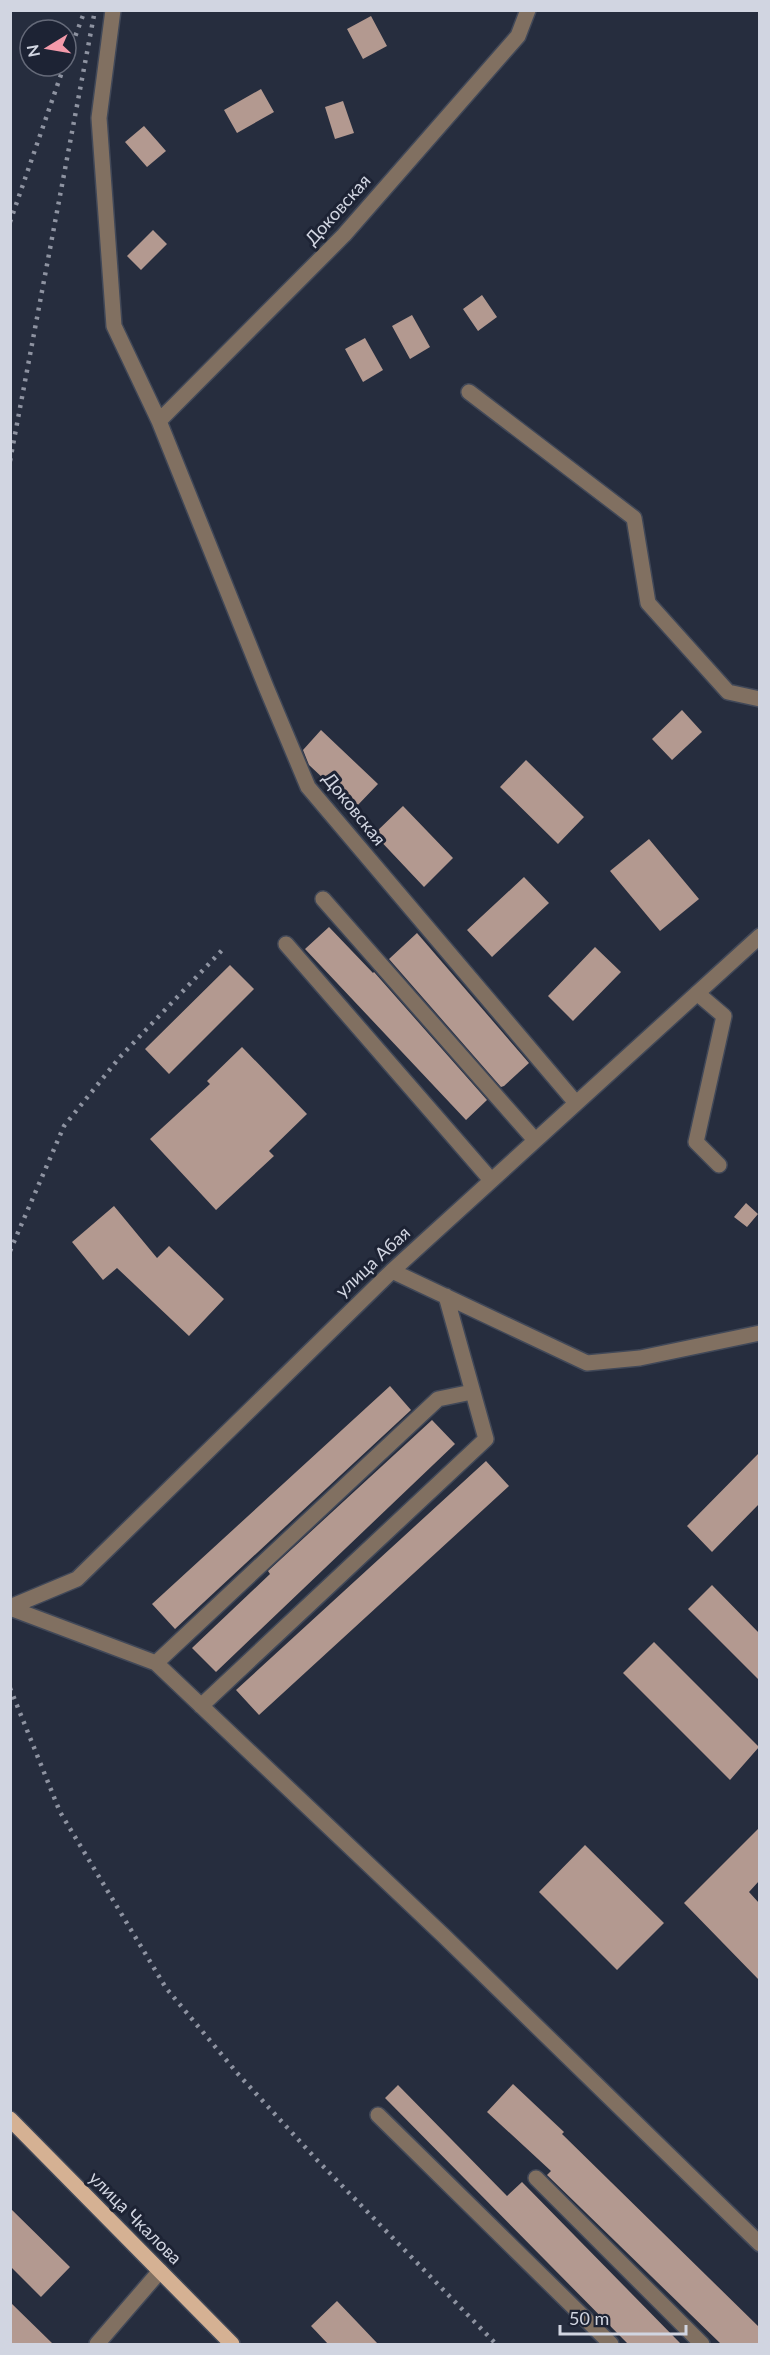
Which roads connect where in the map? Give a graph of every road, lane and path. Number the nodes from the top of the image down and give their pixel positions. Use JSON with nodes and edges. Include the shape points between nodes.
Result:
{"nodes":[{"id":1,"x":113,"y":10,"type":"edge"},
{"id":2,"x":528,"y":10,"type":"edge"},
{"id":3,"x":469,"y":392,"type":"dead end"},
{"id":4,"x":159,"y":421,"type":"junction"},
{"id":5,"x":759,"y":699,"type":"edge"},
{"id":6,"x":323,"y":899,"type":"dead end"},
{"id":7,"x":759,"y":936,"type":"edge"},
{"id":8,"x":286,"y":944,"type":"dead end"},
{"id":9,"x":697,"y":993,"type":"junction"},
{"id":10,"x":576,"y":1103,"type":"junction"},
{"id":11,"x":535,"y":1140,"type":"junction"},
{"id":12,"x":719,"y":1165,"type":"dead end"},
{"id":13,"x":491,"y":1180,"type":"junction"},
{"id":14,"x":392,"y":1270,"type":"junction"},
{"id":15,"x":446,"y":1296,"type":"junction"},
{"id":16,"x":759,"y":1332,"type":"edge"},
{"id":17,"x":472,"y":1392,"type":"junction"},
{"id":18,"x":10,"y":1608,"type":"edge"},
{"id":19,"x":156,"y":1663,"type":"junction"},
{"id":20,"x":201,"y":1706,"type":"junction"},
{"id":21,"x":378,"y":2115,"type":"dead end"},
{"id":22,"x":10,"y":2119,"type":"edge"},
{"id":23,"x":536,"y":2178,"type":"dead end"},
{"id":24,"x":759,"y":2244,"type":"edge"},
{"id":25,"x":159,"y":2271,"type":"junction"},
{"id":26,"x":97,"y":2344,"type":"edge"},
{"id":27,"x":232,"y":2344,"type":"edge"},
{"id":28,"x":612,"y":2344,"type":"edge"},
{"id":29,"x":702,"y":2344,"type":"edge"}],
"edges":[{"from":1,"to":4,"type":"street","name":"Доковская","via":[[99,118],[114,326]]},
{"from":2,"to":4,"type":"street","name":"Доковская","via":[[518,36],[344,235]]},
{"from":3,"to":5,"type":"street","via":[[634,518],[648,603],[728,692]]},
{"from":4,"to":10,"type":"street","name":"Доковская","via":[[309,787]]},
{"from":6,"to":11,"type":"street"},
{"from":7,"to":9,"type":"street","name":"улица Абая"},
{"from":8,"to":13,"type":"street"},
{"from":9,"to":10,"type":"street","name":"улица Абая"},
{"from":9,"to":12,"type":"street","via":[[724,1016],[696,1142]]},
{"from":10,"to":11,"type":"street","name":"улица Абая"},
{"from":11,"to":13,"type":"street","name":"улица Абая"},
{"from":13,"to":14,"type":"street","name":"улица Абая"},
{"from":14,"to":15,"type":"street"},
{"from":14,"to":18,"type":"street","name":"улица Абая","via":[[77,1579]]},
{"from":15,"to":16,"type":"street","via":[[587,1363],[640,1358]]},
{"from":15,"to":17,"type":"street"},
{"from":17,"to":19,"type":"street","via":[[438,1399]]},
{"from":17,"to":20,"type":"street","via":[[486,1439]]},
{"from":18,"to":19,"type":"street"},
{"from":19,"to":20,"type":"street"},
{"from":20,"to":24,"type":"street","via":[[444,1936]]},
{"from":21,"to":28,"type":"street"},
{"from":22,"to":25,"type":"main road","name":"улица Чкалова"},
{"from":23,"to":29,"type":"street"},
{"from":25,"to":26,"type":"street"},
{"from":25,"to":27,"type":"main road","name":"улица Чкалова"}]}
